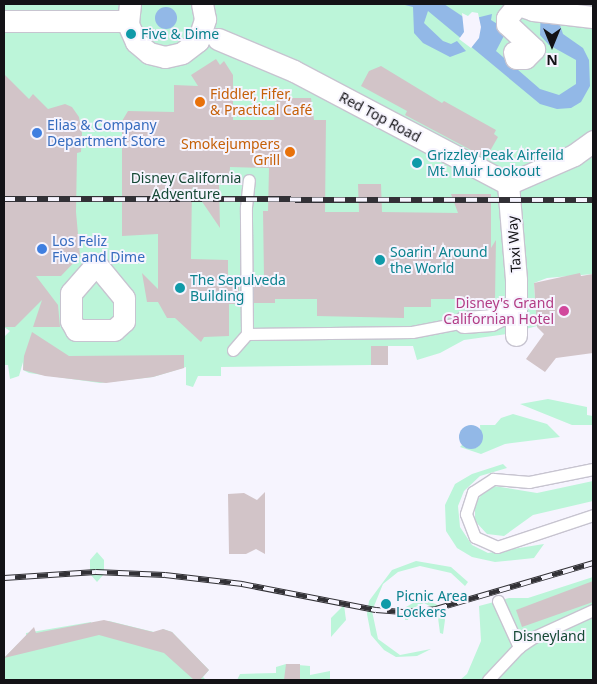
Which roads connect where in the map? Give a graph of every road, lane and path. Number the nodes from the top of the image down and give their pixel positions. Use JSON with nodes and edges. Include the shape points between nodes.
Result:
{"nodes":[{"id":1,"x":202,"y":4,"type":"edge"},
{"id":2,"x":517,"y":4,"type":"edge"},
{"id":3,"x":129,"y":12,"type":"edge"},
{"id":4,"x":593,"y":17,"type":"edge"},
{"id":5,"x":4,"y":21,"type":"edge"},
{"id":6,"x":218,"y":39,"type":"dead end"},
{"id":7,"x":514,"y":52,"type":"dead end"},
{"id":8,"x":593,"y":142,"type":"edge"},
{"id":9,"x":249,"y":180,"type":"dead end"},
{"id":10,"x":508,"y":184,"type":"junction"},
{"id":11,"x":516,"y":307,"type":"junction"},
{"id":12,"x":464,"y":322,"type":"joint"},
{"id":13,"x":247,"y":334,"type":"junction"},
{"id":14,"x":516,"y":335,"type":"dead end"},
{"id":15,"x":233,"y":350,"type":"dead end"},
{"id":16,"x":593,"y":469,"type":"edge"},
{"id":17,"x":593,"y":515,"type":"edge"},
{"id":18,"x":498,"y":601,"type":"dead end"},
{"id":19,"x":593,"y":610,"type":"edge"},
{"id":20,"x":519,"y":647,"type":"junction"},
{"id":21,"x":488,"y":680,"type":"edge"}],
"edges":[{"from":1,"to":3,"type":"street","via":[[203,32],[190,48],[172,56],[158,56],[140,47],[131,34]]},
{"from":2,"to":4,"type":"street"},
{"from":2,"to":7,"type":"street","via":[[507,18],[507,24],[534,50],[525,58],[516,58]]},
{"from":3,"to":5,"type":"street","via":[[102,21]]},
{"from":6,"to":10,"type":"street","name":"Red Top Road","via":[[248,50]]},
{"from":8,"to":10,"type":"street","via":[[574,155]]},
{"from":9,"to":13,"type":"lane","via":[[246,206]]},
{"from":10,"to":11,"type":"street","name":"Taxi Way"},
{"from":11,"to":12,"type":"street","via":[[491,320]]},
{"from":11,"to":14,"type":"street","name":"Taxi Way"},
{"from":12,"to":13,"type":"lane","via":[[412,332]]},
{"from":13,"to":15,"type":"lane"},
{"from":16,"to":17,"type":"lane","via":[[529,482],[492,479],[473,492],[466,514],[476,537],[497,547]]},
{"from":18,"to":20,"type":"lane"},
{"from":19,"to":20,"type":"lane"},
{"from":20,"to":21,"type":"lane"}]}
